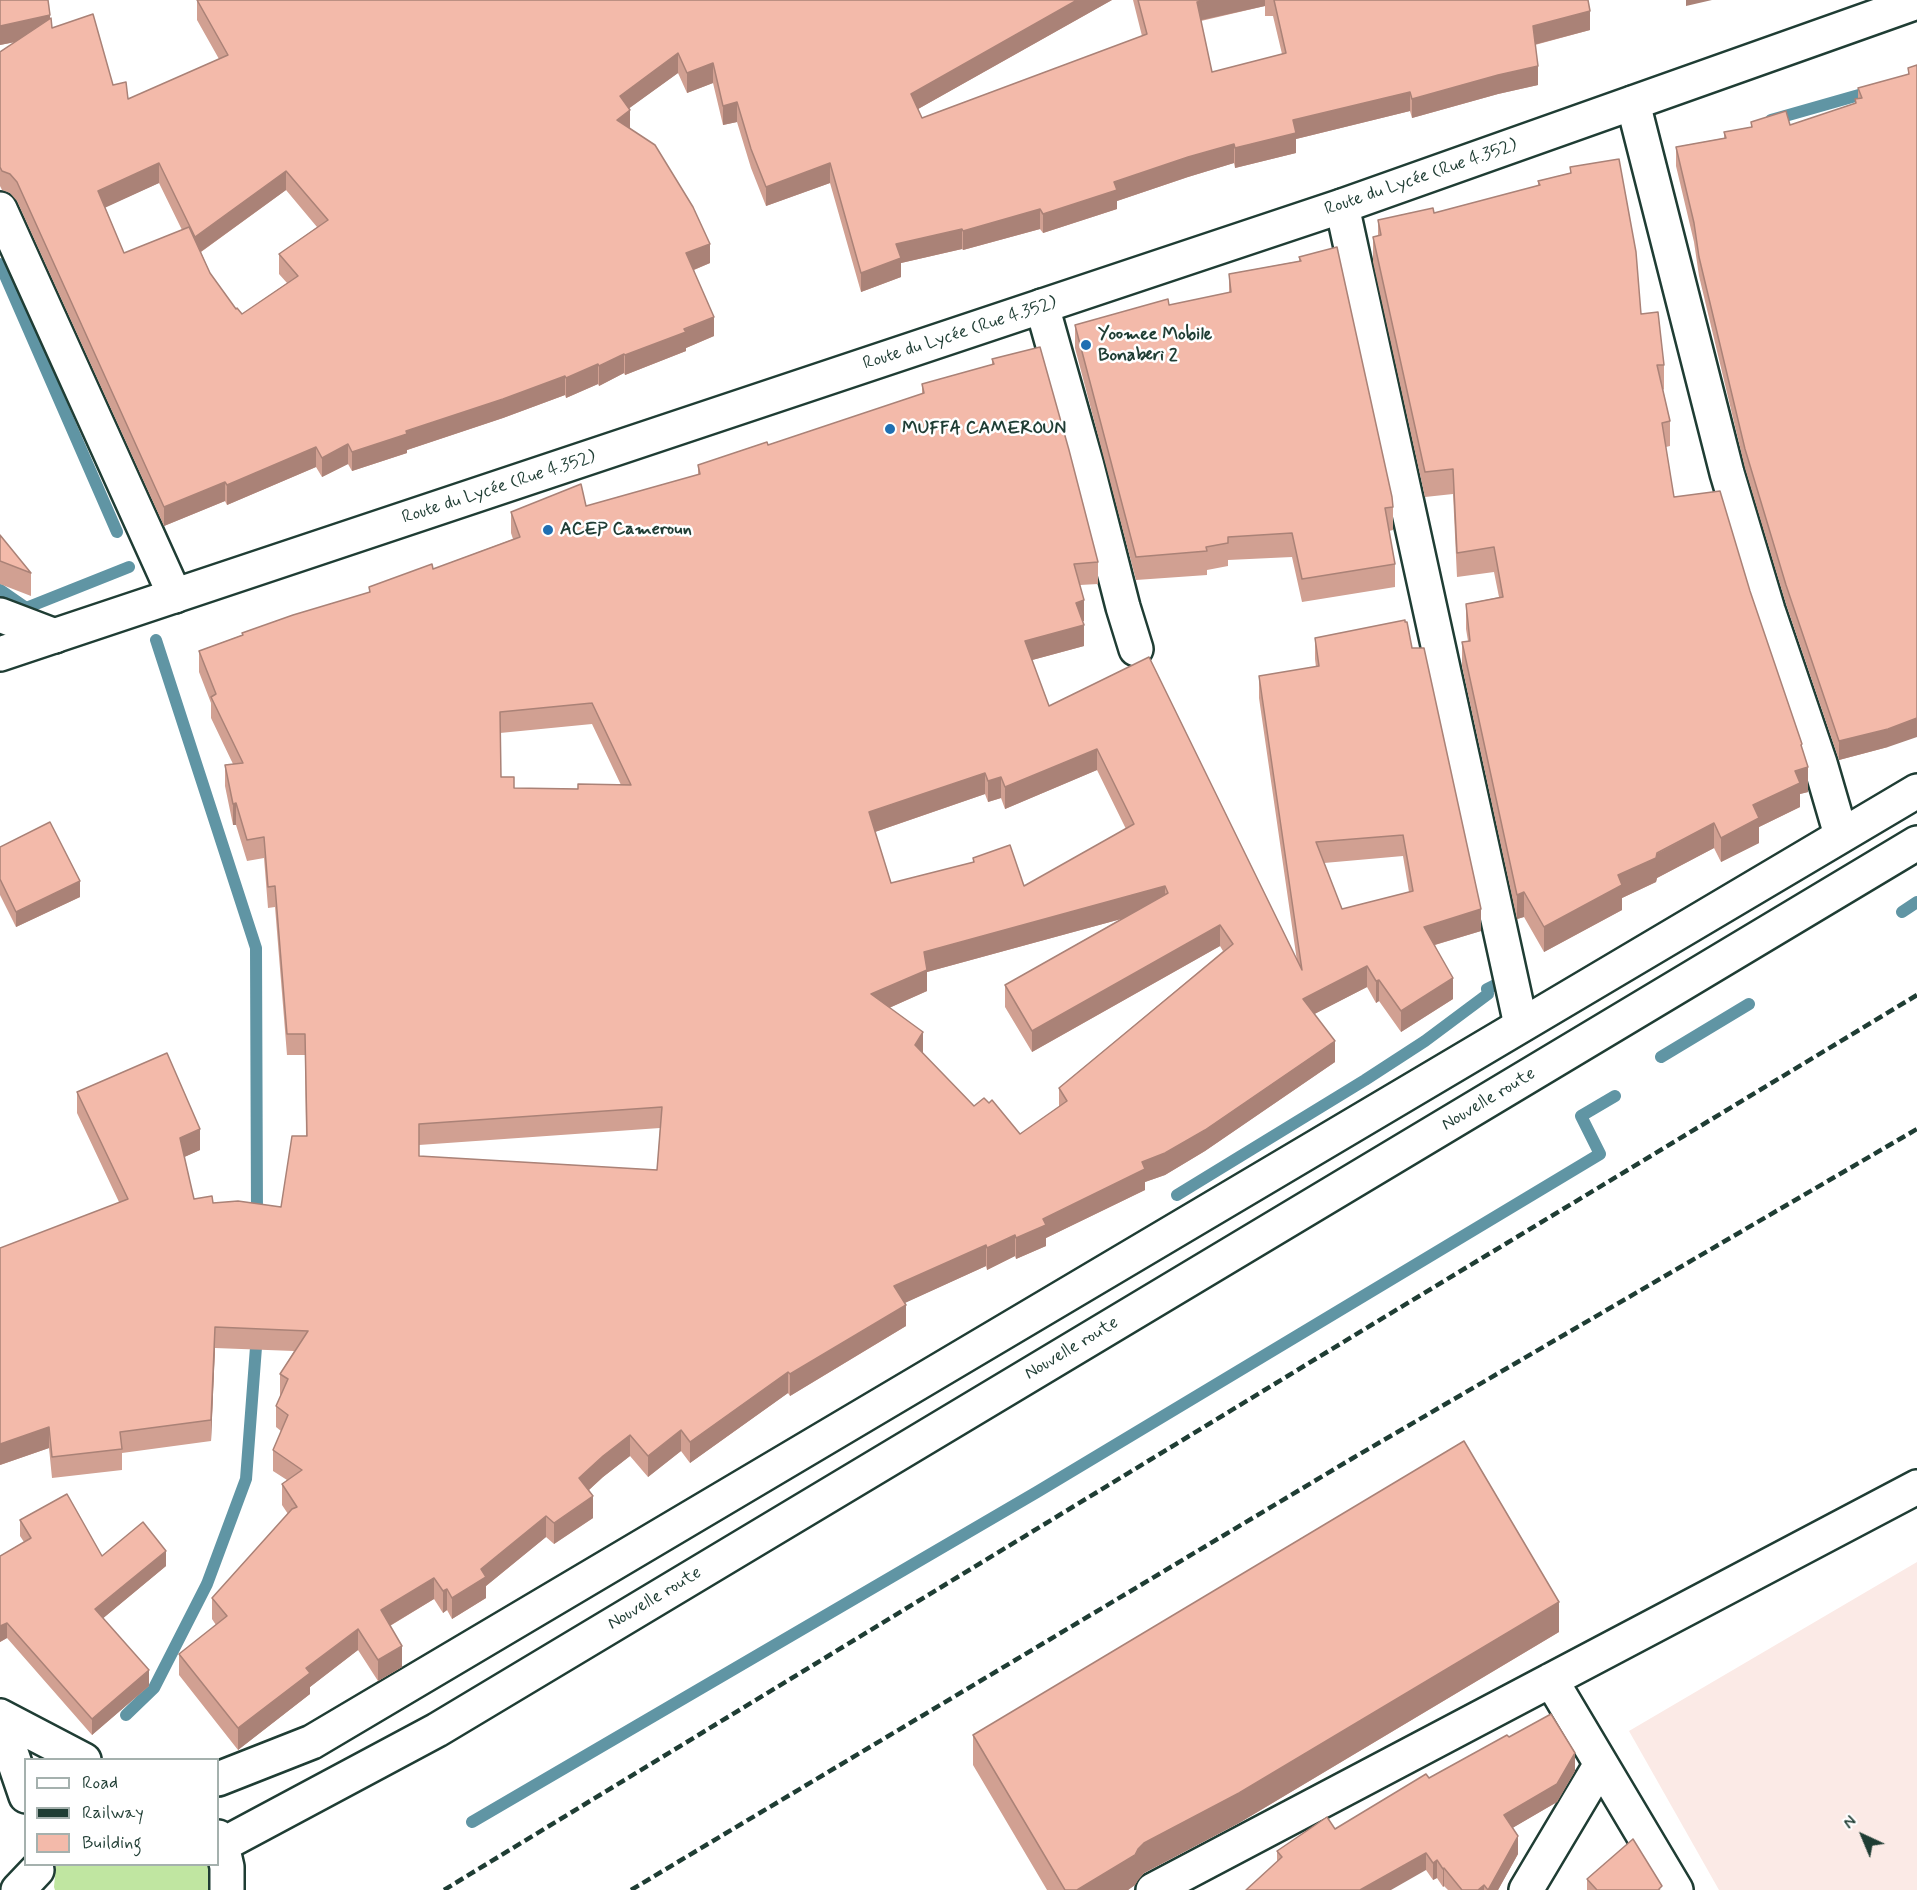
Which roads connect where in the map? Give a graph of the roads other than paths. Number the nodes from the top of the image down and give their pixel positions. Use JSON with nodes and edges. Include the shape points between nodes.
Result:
{"nodes":[{"id":1,"x":1917,"y":2,"type":"edge"},
{"id":2,"x":1633,"y":104,"type":"junction"},
{"id":3,"x":1342,"y":206,"type":"junction"},
{"id":4,"x":0,"y":209,"type":"edge"},
{"id":5,"x":1042,"y":306,"type":"junction"},
{"id":6,"x":175,"y":596,"type":"junction"},
{"id":7,"x":0,"y":615,"type":"edge"},
{"id":8,"x":55,"y":636,"type":"junction"},
{"id":9,"x":1136,"y":649,"type":"dead end"},
{"id":10,"x":0,"y":654,"type":"edge"},
{"id":11,"x":1917,"y":791,"type":"edge"},
{"id":12,"x":1842,"y":835,"type":"junction"},
{"id":13,"x":1917,"y":843,"type":"edge"},
{"id":14,"x":1521,"y":1025,"type":"junction"},
{"id":15,"x":1917,"y":1487,"type":"edge"},
{"id":16,"x":1551,"y":1680,"type":"junction"},
{"id":17,"x":0,"y":1716,"type":"edge"},
{"id":18,"x":0,"y":1720,"type":"edge"},
{"id":19,"x":80,"y":1758,"type":"edge"},
{"id":20,"x":1601,"y":1764,"type":"junction"},
{"id":21,"x":219,"y":1779,"type":"edge"},
{"id":22,"x":24,"y":1790,"type":"edge"},
{"id":23,"x":220,"y":1841,"type":"edge"},
{"id":24,"x":227,"y":1890,"type":"edge"},
{"id":25,"x":1153,"y":1890,"type":"edge"},
{"id":26,"x":1526,"y":1890,"type":"edge"},
{"id":27,"x":1676,"y":1890,"type":"edge"}],
"edges":[{"from":1,"to":2,"type":"main road","name":"Route du Lycée (Rue 4.352)"},
{"from":2,"to":3,"type":"main road","name":"Route du Lycée (Rue 4.352)"},
{"from":2,"to":12,"type":"main road","via":[[1727,473]]},
{"from":3,"to":5,"type":"main road","name":"Route du Lycée (Rue 4.352)"},
{"from":3,"to":14,"type":"main road"},
{"from":4,"to":6,"type":"main road"},
{"from":5,"to":6,"type":"main road","name":"Route du Lycée (Rue 4.352)"},
{"from":5,"to":9,"type":"main road"},
{"from":6,"to":8,"type":"main road","name":"Route du Lycée (Rue 4.352)"},
{"from":7,"to":8,"type":"main road"},
{"from":8,"to":10,"type":"main road","name":"Route du Lycée (Rue 4.352)"},
{"from":11,"to":12,"type":"main road"},
{"from":12,"to":14,"type":"main road"},
{"from":13,"to":23,"type":"main road","name":"Nouvelle route","via":[[437,1730]]},
{"from":14,"to":21,"type":"main road","via":[[312,1742]]},
{"from":15,"to":16,"type":"main road"},
{"from":16,"to":20,"type":"main road"},
{"from":16,"to":25,"type":"main road"},
{"from":17,"to":19,"type":"main road"},
{"from":18,"to":22,"type":"main road"},
{"from":20,"to":26,"type":"main road"},
{"from":20,"to":27,"type":"main road"},
{"from":23,"to":24,"type":"main road","via":[[227,1867]]}]}
